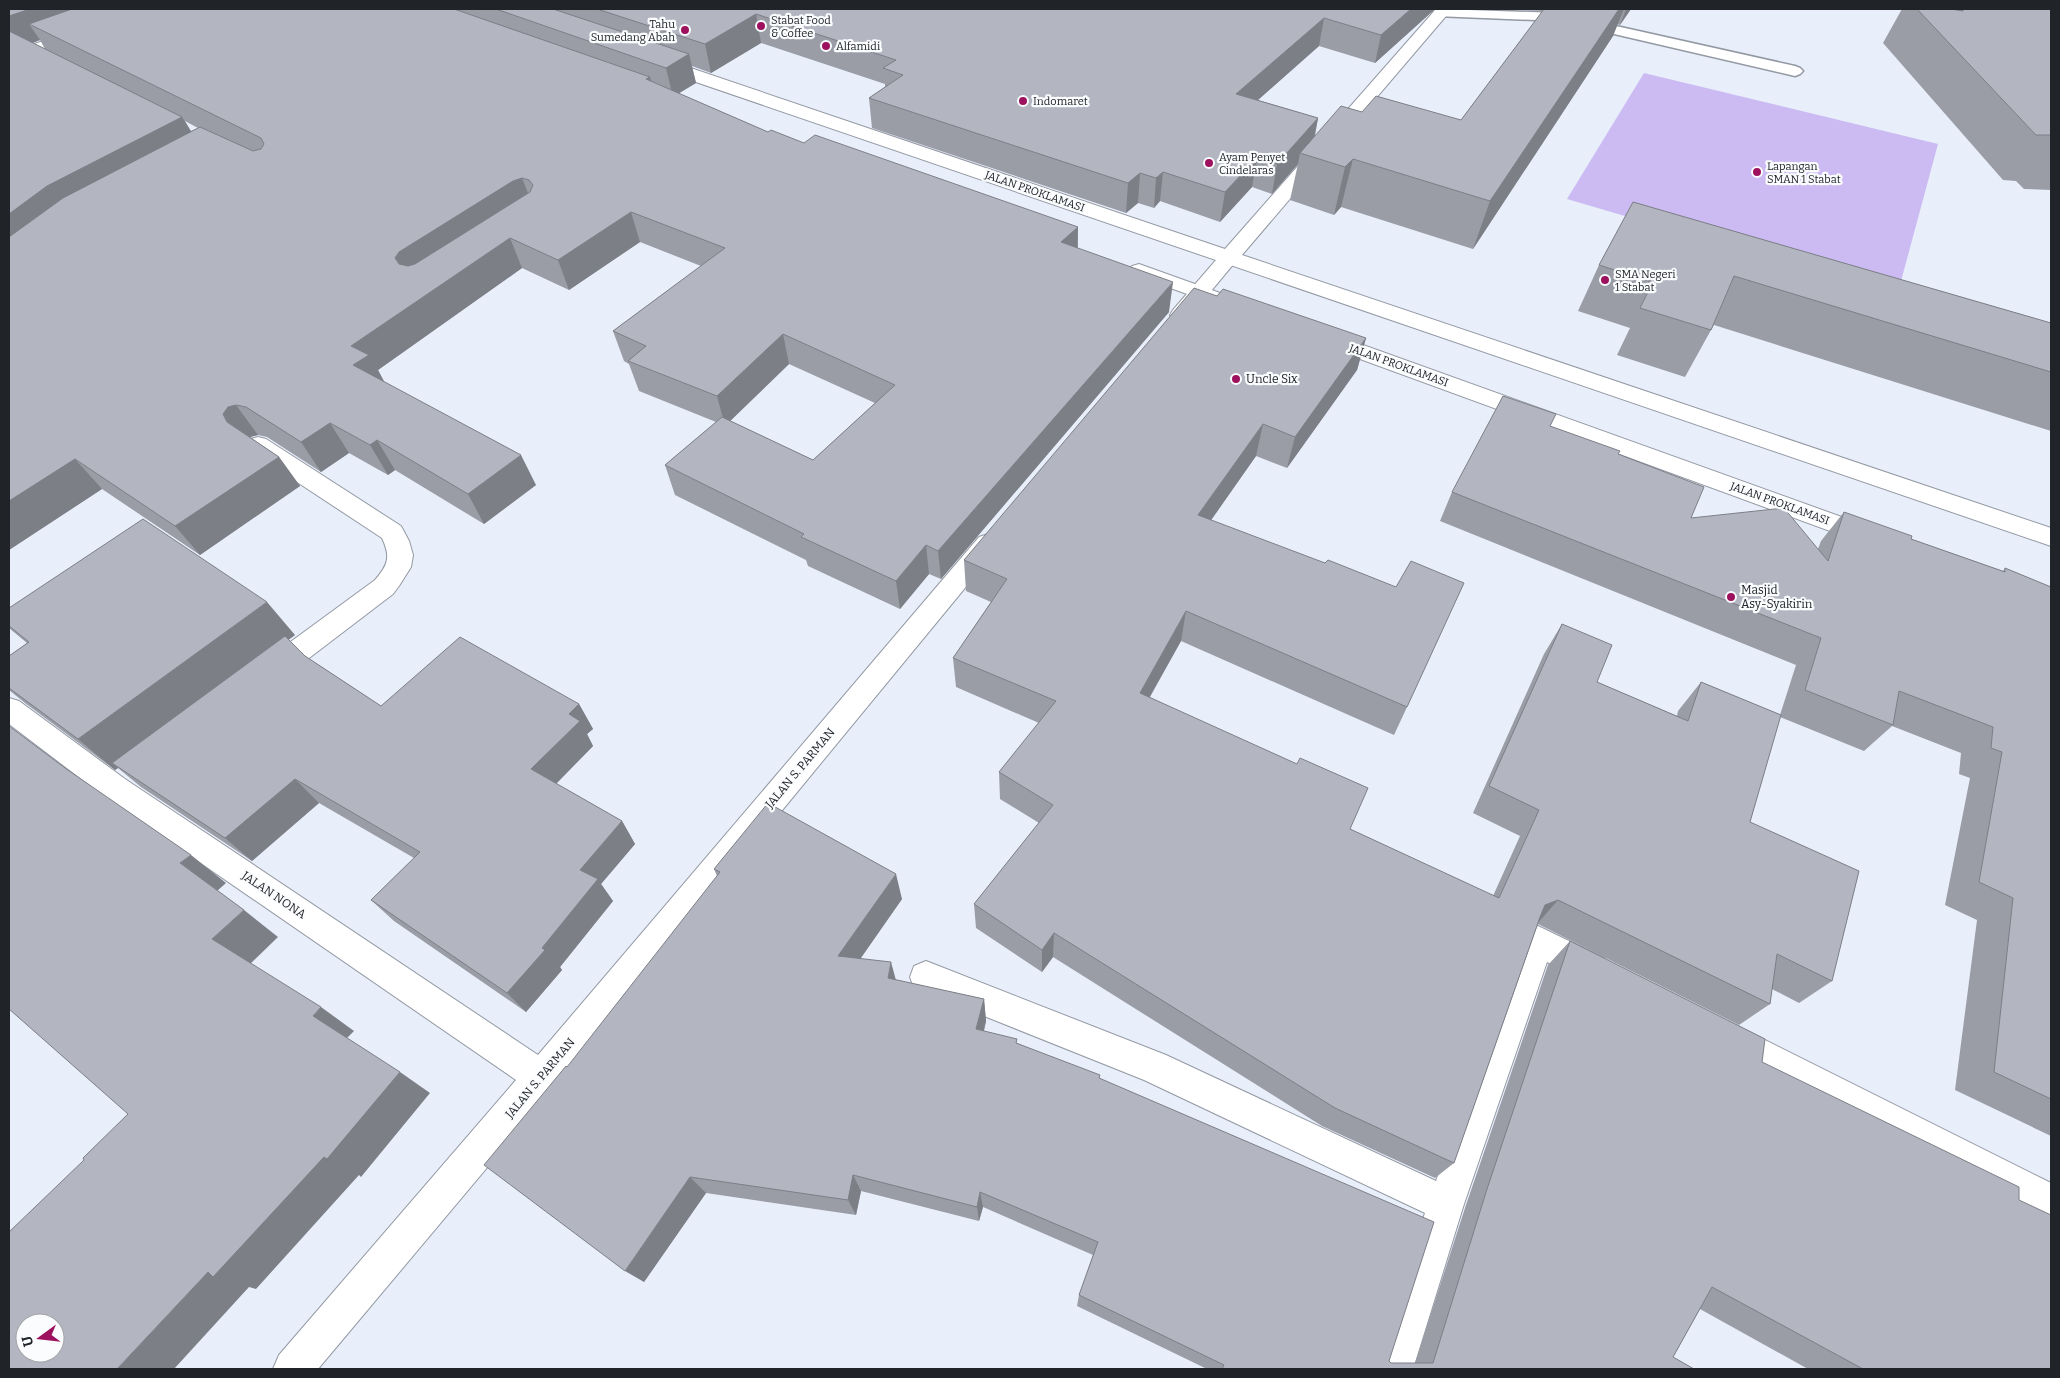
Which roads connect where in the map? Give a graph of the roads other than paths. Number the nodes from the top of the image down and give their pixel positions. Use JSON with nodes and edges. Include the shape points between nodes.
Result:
{"nodes":[{"id":1,"x":148,"y":9,"type":"edge"},
{"id":2,"x":1442,"y":11,"type":"edge"},
{"id":3,"x":29,"y":51,"type":"junction"},
{"id":4,"x":637,"y":56,"type":"edge"},
{"id":5,"x":9,"y":58,"type":"edge"},
{"id":6,"x":46,"y":60,"type":"edge"},
{"id":7,"x":1795,"y":71,"type":"dead end"},
{"id":8,"x":1229,"y":257,"type":"junction"},
{"id":9,"x":1124,"y":265,"type":"edge"},
{"id":10,"x":1199,"y":292,"type":"junction"},
{"id":11,"x":1246,"y":309,"type":"edge"},
{"id":12,"x":1311,"y":333,"type":"edge"},
{"id":13,"x":1160,"y":338,"type":"edge"},
{"id":14,"x":258,"y":445,"type":"edge"},
{"id":15,"x":1007,"y":521,"type":"edge"},
{"id":16,"x":2051,"y":537,"type":"edge"},
{"id":17,"x":1883,"y":541,"type":"edge"},
{"id":18,"x":250,"y":687,"type":"edge"},
{"id":19,"x":9,"y":709,"type":"edge"},
{"id":20,"x":926,"y":977,"type":"dead end"},
{"id":21,"x":1617,"y":982,"type":"edge"},
{"id":22,"x":1706,"y":1027,"type":"edge"},
{"id":23,"x":541,"y":1077,"type":"junction"},
{"id":24,"x":2051,"y":1202,"type":"edge"},
{"id":25,"x":1446,"y":1204,"type":"junction"},
{"id":26,"x":293,"y":1369,"type":"edge"},
{"id":27,"x":1393,"y":1369,"type":"edge"}],
"edges":[{"from":1,"to":3,"type":"street"},
{"from":2,"to":7,"type":"lane","via":[[1558,17]]},
{"from":2,"to":8,"type":"street"},
{"from":3,"to":5,"type":"street"},
{"from":3,"to":6,"type":"street"},
{"from":4,"to":8,"type":"street","name":"JALAN PROKLAMASI"},
{"from":8,"to":10,"type":"street"},
{"from":8,"to":16,"type":"street","name":"JALAN PROKLAMASI"},
{"from":9,"to":10,"type":"street"},
{"from":10,"to":11,"type":"street"},
{"from":10,"to":13,"type":"street"},
{"from":12,"to":17,"type":"street","name":"JALAN PROKLAMASI"},
{"from":14,"to":18,"type":"street","via":[[392,532],[401,548],[399,570],[384,587]]},
{"from":15,"to":23,"type":"street","name":"JALAN S. PARMAN"},
{"from":19,"to":23,"type":"street","name":"JALAN NONA","via":[[123,782]]},
{"from":20,"to":25,"type":"street","via":[[1154,1067]]},
{"from":21,"to":25,"type":"street","via":[[1538,941]]},
{"from":22,"to":24,"type":"street"},
{"from":23,"to":26,"type":"street","name":"JALAN S. PARMAN"},
{"from":25,"to":27,"type":"street"}]}
